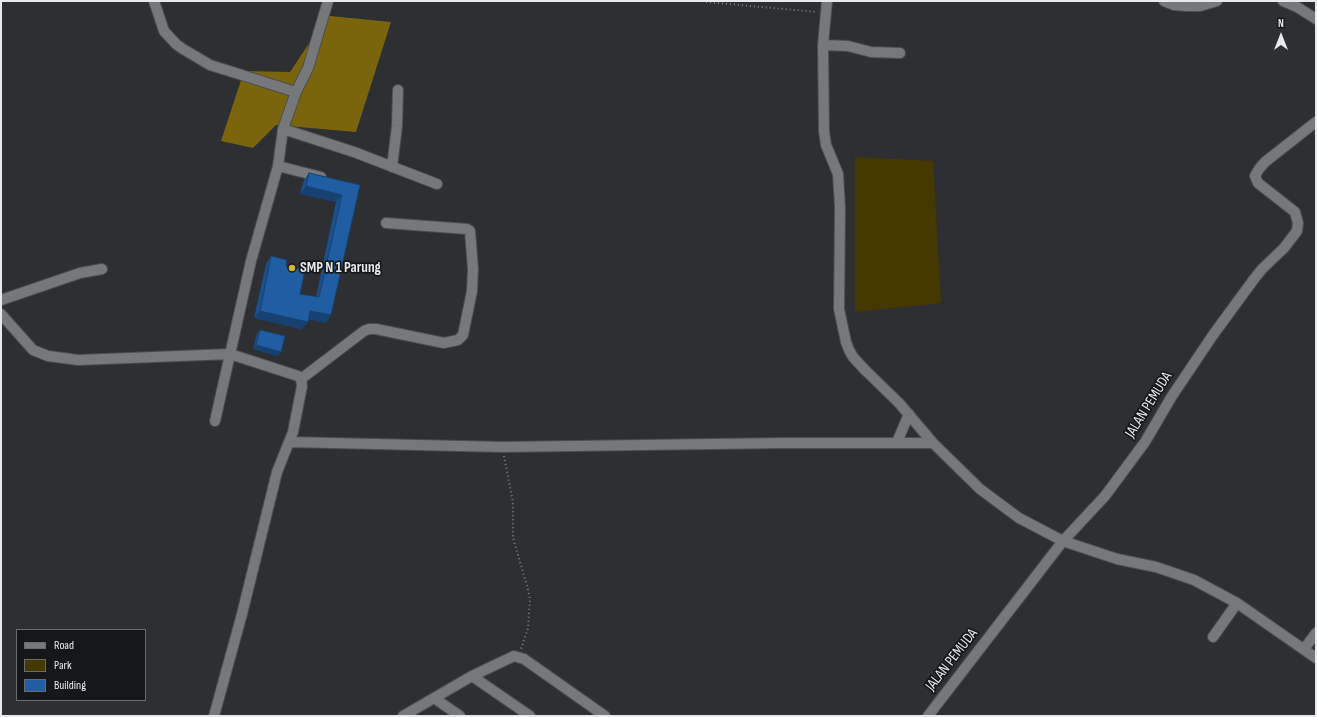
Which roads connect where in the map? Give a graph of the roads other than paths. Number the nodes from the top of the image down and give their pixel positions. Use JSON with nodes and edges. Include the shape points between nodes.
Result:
{"nodes":[{"id":1,"x":154,"y":1,"type":"edge"},
{"id":2,"x":328,"y":1,"type":"edge"},
{"id":3,"x":827,"y":1,"type":"edge"},
{"id":4,"x":1164,"y":1,"type":"edge"},
{"id":5,"x":1217,"y":1,"type":"edge"},
{"id":6,"x":1282,"y":1,"type":"edge"},
{"id":7,"x":1187,"y":4,"type":"edge"},
{"id":8,"x":1316,"y":19,"type":"edge"},
{"id":9,"x":823,"y":45,"type":"junction"},
{"id":10,"x":900,"y":53,"type":"dead end"},
{"id":11,"x":398,"y":90,"type":"dead end"},
{"id":12,"x":296,"y":92,"type":"junction"},
{"id":13,"x":1316,"y":122,"type":"edge"},
{"id":14,"x":283,"y":130,"type":"junction"},
{"id":15,"x":278,"y":166,"type":"junction"},
{"id":16,"x":392,"y":167,"type":"junction"},
{"id":17,"x":333,"y":180,"type":"edge"},
{"id":18,"x":437,"y":184,"type":"dead end"},
{"id":19,"x":386,"y":223,"type":"dead end"},
{"id":20,"x":102,"y":269,"type":"dead end"},
{"id":21,"x":1,"y":300,"type":"edge"},
{"id":22,"x":1,"y":314,"type":"edge"},
{"id":23,"x":230,"y":354,"type":"junction"},
{"id":24,"x":301,"y":379,"type":"junction"},
{"id":25,"x":909,"y":414,"type":"junction"},
{"id":26,"x":215,"y":421,"type":"dead end"},
{"id":27,"x":290,"y":442,"type":"junction"},
{"id":28,"x":897,"y":442,"type":"junction"},
{"id":29,"x":933,"y":443,"type":"junction"},
{"id":30,"x":1064,"y":541,"type":"junction"},
{"id":31,"x":1237,"y":604,"type":"junction"},
{"id":32,"x":1316,"y":634,"type":"edge"},
{"id":33,"x":1213,"y":638,"type":"dead end"},
{"id":34,"x":1304,"y":649,"type":"junction"},
{"id":35,"x":1316,"y":658,"type":"edge"},
{"id":36,"x":472,"y":676,"type":"junction"},
{"id":37,"x":434,"y":698,"type":"junction"},
{"id":38,"x":214,"y":716,"type":"edge"},
{"id":39,"x":402,"y":716,"type":"edge"},
{"id":40,"x":460,"y":716,"type":"edge"},
{"id":41,"x":530,"y":716,"type":"edge"},
{"id":42,"x":605,"y":716,"type":"edge"},
{"id":43,"x":928,"y":716,"type":"edge"}],
"edges":[{"from":1,"to":12,"type":"street","via":[[164,31],[183,49],[210,65]]},
{"from":2,"to":12,"type":"street","via":[[308,68]]},
{"from":3,"to":9,"type":"street"},
{"from":4,"to":7,"type":"street","via":[[1174,5]]},
{"from":5,"to":7,"type":"street","via":[[1200,6]]},
{"from":6,"to":8,"type":"street"},
{"from":9,"to":10,"type":"street","via":[[848,46],[870,52]]},
{"from":9,"to":25,"type":"street","via":[[824,131],[826,145],[838,174],[841,260],[839,308],[844,334],[849,350],[858,363]]},
{"from":11,"to":16,"type":"street"},
{"from":12,"to":14,"type":"street"},
{"from":13,"to":30,"type":"street","name":"JALAN PEMUDA","via":[[1265,162],[1255,176],[1258,183],[1294,212],[1298,223],[1297,231],[1254,279],[1213,335],[1145,442],[1105,496]]},
{"from":14,"to":15,"type":"street"},
{"from":14,"to":16,"type":"street"},
{"from":15,"to":17,"type":"street"},
{"from":15,"to":23,"type":"street","via":[[256,240]]},
{"from":16,"to":18,"type":"street"},
{"from":19,"to":24,"type":"street","via":[[470,231],[472,291],[463,335],[458,340],[444,343],[369,329]]},
{"from":20,"to":21,"type":"street","via":[[80,273]]},
{"from":22,"to":23,"type":"street","via":[[34,350],[59,358],[78,360]]},
{"from":23,"to":24,"type":"street"},
{"from":23,"to":26,"type":"street"},
{"from":24,"to":27,"type":"street","via":[[302,386]]},
{"from":25,"to":28,"type":"street"},
{"from":25,"to":29,"type":"street"},
{"from":27,"to":28,"type":"street","via":[[503,447]]},
{"from":27,"to":38,"type":"street","via":[[276,472],[242,614]]},
{"from":28,"to":29,"type":"street"},
{"from":29,"to":30,"type":"street","via":[[989,497],[1033,526]]},
{"from":30,"to":31,"type":"street","via":[[1117,559],[1156,567],[1194,580]]},
{"from":30,"to":43,"type":"street","name":"JALAN PEMUDA"},
{"from":31,"to":33,"type":"street"},
{"from":31,"to":34,"type":"street"},
{"from":32,"to":34,"type":"street"},
{"from":34,"to":35,"type":"street"},
{"from":36,"to":37,"type":"street"},
{"from":36,"to":41,"type":"street"},
{"from":36,"to":42,"type":"street","via":[[508,657],[518,657]]},
{"from":37,"to":39,"type":"street"},
{"from":37,"to":40,"type":"street"}]}
